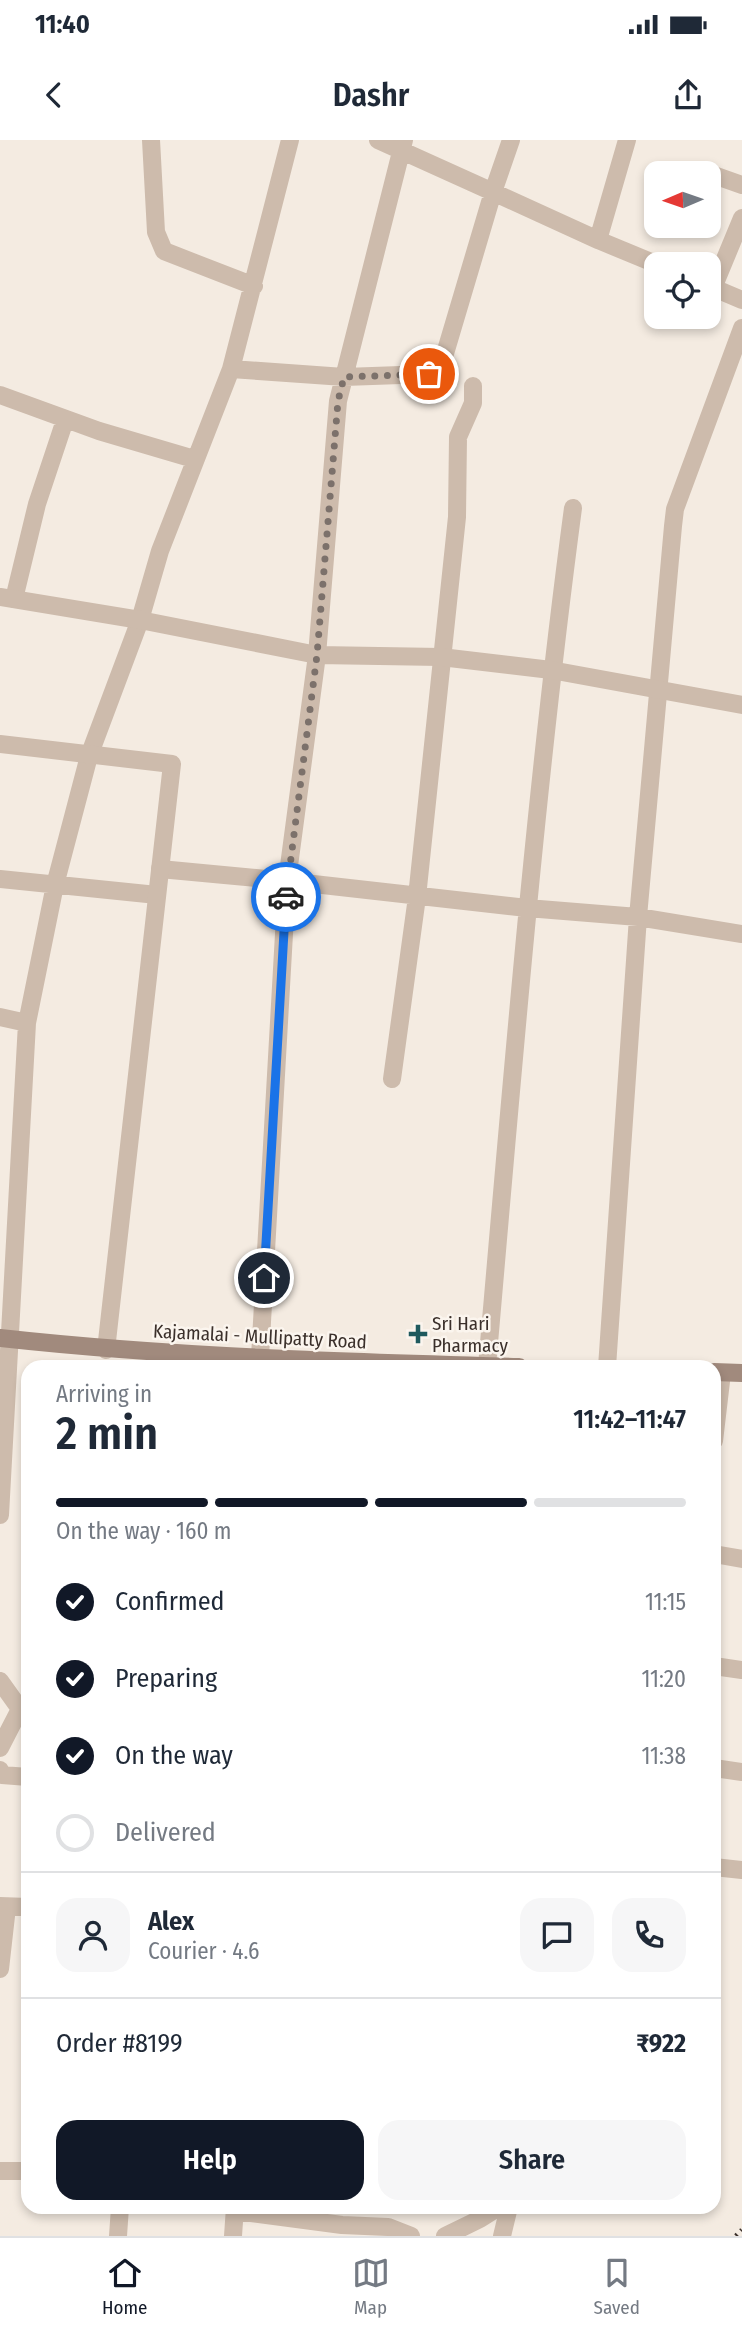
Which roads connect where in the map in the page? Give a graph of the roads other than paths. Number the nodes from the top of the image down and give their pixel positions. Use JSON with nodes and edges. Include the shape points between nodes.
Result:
{"nodes":[{"id":1,"x":151,"y":140,"type":"edge"},
{"id":2,"x":290,"y":140,"type":"edge"},
{"id":3,"x":378,"y":140,"type":"edge"},
{"id":4,"x":511,"y":140,"type":"edge"},
{"id":5,"x":627,"y":140,"type":"edge"},
{"id":6,"x":403,"y":144,"type":"edge"},
{"id":7,"x":721,"y":178,"type":"edge"},
{"id":8,"x":742,"y":185,"type":"edge"},
{"id":9,"x":492,"y":192,"type":"junction"},
{"id":10,"x":742,"y":218,"type":"edge"},
{"id":11,"x":598,"y":240,"type":"junction"},
{"id":12,"x":644,"y":259,"type":"edge"},
{"id":13,"x":721,"y":265,"type":"edge"},
{"id":14,"x":254,"y":286,"type":"junction"},
{"id":15,"x":721,"y":291,"type":"edge"},
{"id":16,"x":742,"y":300,"type":"edge"},
{"id":17,"x":742,"y":328,"type":"edge"},
{"id":18,"x":231,"y":369,"type":"junction"},
{"id":19,"x":344,"y":377,"type":"junction"},
{"id":20,"x":472,"y":386,"type":"dead end"},
{"id":21,"x":0,"y":395,"type":"edge"},
{"id":22,"x":65,"y":420,"type":"junction"},
{"id":23,"x":194,"y":459,"type":"junction"},
{"id":24,"x":573,"y":508,"type":"dead end"},
{"id":25,"x":7,"y":598,"type":"edge"},
{"id":26,"x":139,"y":620,"type":"junction"},
{"id":27,"x":317,"y":655,"type":"junction"},
{"id":28,"x":441,"y":657,"type":"junction"},
{"id":29,"x":551,"y":670,"type":"junction"},
{"id":30,"x":657,"y":690,"type":"junction"},
{"id":31,"x":742,"y":705,"type":"edge"},
{"id":32,"x":0,"y":744,"type":"edge"},
{"id":33,"x":89,"y":756,"type":"junction"},
{"id":34,"x":160,"y":869,"type":"junction"},
{"id":35,"x":0,"y":879,"type":"edge"},
{"id":36,"x":287,"y":881,"type":"junction"},
{"id":37,"x":55,"y":885,"type":"junction"},
{"id":38,"x":157,"y":895,"type":"junction"},
{"id":39,"x":417,"y":897,"type":"junction"},
{"id":40,"x":527,"y":908,"type":"junction"},
{"id":41,"x":638,"y":917,"type":"junction"},
{"id":42,"x":742,"y":934,"type":"edge"},
{"id":43,"x":0,"y":1017,"type":"edge"},
{"id":44,"x":27,"y":1023,"type":"junction"},
{"id":45,"x":393,"y":1079,"type":"dead end"},
{"id":46,"x":5,"y":1339,"type":"edge"},
{"id":47,"x":106,"y":1350,"type":"junction"},
{"id":48,"x":260,"y":1357,"type":"junction"},
{"id":49,"x":301,"y":1360,"type":"edge"},
{"id":50,"x":488,"y":1360,"type":"edge"},
{"id":51,"x":607,"y":1360,"type":"edge"},
{"id":52,"x":721,"y":1372,"type":"edge"},
{"id":53,"x":742,"y":1373,"type":"edge"},
{"id":54,"x":0,"y":1515,"type":"edge"},
{"id":55,"x":721,"y":1555,"type":"edge"},
{"id":56,"x":742,"y":1559,"type":"edge"},
{"id":57,"x":721,"y":1667,"type":"edge"},
{"id":58,"x":742,"y":1670,"type":"edge"},
{"id":59,"x":0,"y":1681,"type":"edge"},
{"id":60,"x":21,"y":1703,"type":"edge"},
{"id":61,"x":21,"y":1711,"type":"edge"},
{"id":62,"x":0,"y":1748,"type":"edge"},
{"id":63,"x":721,"y":1769,"type":"edge"},
{"id":64,"x":0,"y":1770,"type":"edge"},
{"id":65,"x":742,"y":1772,"type":"edge"},
{"id":66,"x":21,"y":1776,"type":"edge"},
{"id":67,"x":721,"y":1868,"type":"edge"},
{"id":68,"x":742,"y":1870,"type":"edge"},
{"id":69,"x":4,"y":1907,"type":"edge"},
{"id":70,"x":0,"y":1969,"type":"edge"},
{"id":71,"x":0,"y":2171,"type":"edge"},
{"id":72,"x":21,"y":2171,"type":"edge"},
{"id":73,"x":120,"y":2214,"type":"edge"},
{"id":74,"x":235,"y":2214,"type":"edge"},
{"id":75,"x":260,"y":2214,"type":"edge"},
{"id":76,"x":488,"y":2214,"type":"edge"},
{"id":77,"x":507,"y":2214,"type":"edge"},
{"id":78,"x":341,"y":2230,"type":"edge"},
{"id":79,"x":118,"y":2236,"type":"edge"},
{"id":80,"x":233,"y":2236,"type":"edge"},
{"id":81,"x":411,"y":2236,"type":"edge"},
{"id":82,"x":444,"y":2236,"type":"edge"},
{"id":83,"x":502,"y":2236,"type":"edge"}],
"edges":[{"from":1,"to":14,"type":"street","via":[[156,232],[164,251]]},
{"from":2,"to":14,"type":"street"},
{"from":3,"to":6,"type":"street"},
{"from":4,"to":9,"type":"street"},
{"from":5,"to":11,"type":"street"},
{"from":6,"to":9,"type":"street"},
{"from":6,"to":19,"type":"street"},
{"from":7,"to":8,"type":"street"},
{"from":9,"to":11,"type":"street"},
{"from":9,"to":19,"type":"street","via":[[439,367],[429,374]]},
{"from":10,"to":13,"type":"street"},
{"from":11,"to":12,"type":"street"},
{"from":14,"to":18,"type":"street"},
{"from":15,"to":16,"type":"street"},
{"from":17,"to":30,"type":"street","via":[[675,509]]},
{"from":18,"to":19,"type":"street"},
{"from":18,"to":23,"type":"street"},
{"from":19,"to":27,"type":"street","via":[[338,401]]},
{"from":20,"to":28,"type":"street","via":[[473,403],[458,437],[457,517]]},
{"from":21,"to":22,"type":"street"},
{"from":22,"to":23,"type":"street"},
{"from":22,"to":25,"type":"street"},
{"from":23,"to":26,"type":"street"},
{"from":24,"to":29,"type":"street"},
{"from":25,"to":26,"type":"street"},
{"from":26,"to":27,"type":"street"},
{"from":26,"to":33,"type":"street"},
{"from":27,"to":28,"type":"street"},
{"from":27,"to":36,"type":"street"},
{"from":28,"to":29,"type":"street"},
{"from":28,"to":39,"type":"street"},
{"from":29,"to":30,"type":"street"},
{"from":29,"to":40,"type":"street"},
{"from":30,"to":31,"type":"street"},
{"from":30,"to":41,"type":"street"},
{"from":32,"to":33,"type":"street"},
{"from":33,"to":34,"type":"street","via":[[172,764]]},
{"from":33,"to":37,"type":"street"},
{"from":34,"to":36,"type":"street"},
{"from":34,"to":38,"type":"street"},
{"from":35,"to":37,"type":"street"},
{"from":36,"to":39,"type":"street"},
{"from":36,"to":48,"type":"street"},
{"from":37,"to":38,"type":"street"},
{"from":37,"to":44,"type":"street"},
{"from":38,"to":47,"type":"street"},
{"from":39,"to":40,"type":"street"},
{"from":39,"to":45,"type":"street"},
{"from":40,"to":41,"type":"street"},
{"from":40,"to":50,"type":"street"},
{"from":41,"to":42,"type":"street"},
{"from":41,"to":51,"type":"street"},
{"from":43,"to":44,"type":"street"},
{"from":44,"to":46,"type":"street"},
{"from":46,"to":47,"type":"main road","name":"Kajamalai - Mullipatty Road"},
{"from":46,"to":54,"type":"street"},
{"from":47,"to":48,"type":"main road","name":"Kajamalai - Mullipatty Road"},
{"from":48,"to":49,"type":"main road","name":"Kajamalai - Mullipatty Road"},
{"from":52,"to":53,"type":"main road"},
{"from":55,"to":56,"type":"street"},
{"from":57,"to":58,"type":"street"},
{"from":59,"to":60,"type":"street"},
{"from":61,"to":62,"type":"street"},
{"from":63,"to":65,"type":"street"},
{"from":64,"to":66,"type":"street","via":[[2,1775]]},
{"from":67,"to":68,"type":"street"},
{"from":69,"to":70,"type":"street"},
{"from":71,"to":72,"type":"street"},
{"from":73,"to":79,"type":"street"},
{"from":74,"to":80,"type":"street"},
{"from":75,"to":78,"type":"street"},
{"from":76,"to":82,"type":"street"},
{"from":77,"to":83,"type":"street"},
{"from":78,"to":81,"type":"street","via":[[388,2227]]}]}
